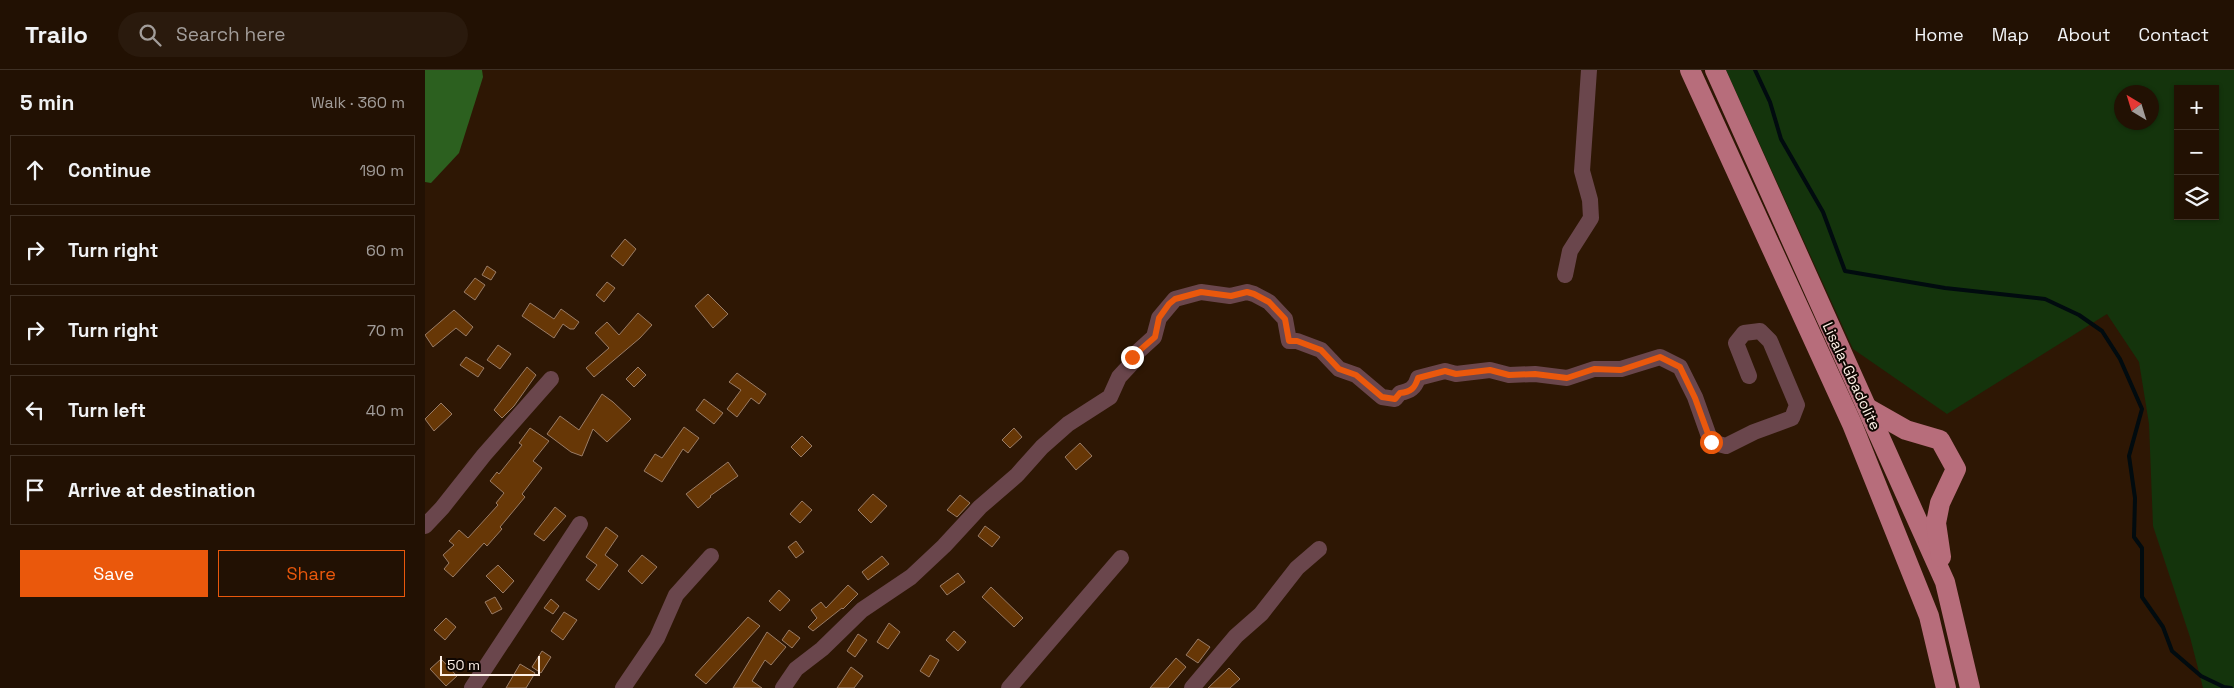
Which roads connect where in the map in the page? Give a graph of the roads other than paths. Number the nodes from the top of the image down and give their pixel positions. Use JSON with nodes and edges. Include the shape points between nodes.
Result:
{"nodes":[{"id":1,"x":1589,"y":70,"type":"edge"},
{"id":2,"x":1690,"y":70,"type":"edge"},
{"id":3,"x":1715,"y":70,"type":"edge"},
{"id":4,"x":1565,"y":275,"type":"dead end"},
{"id":5,"x":1749,"y":376,"type":"dead end"},
{"id":6,"x":551,"y":379,"type":"dead end"},
{"id":7,"x":1869,"y":409,"type":"junction"},
{"id":8,"x":580,"y":524,"type":"dead end"},
{"id":9,"x":425,"y":526,"type":"edge"},
{"id":10,"x":1319,"y":549,"type":"dead end"},
{"id":11,"x":711,"y":556,"type":"dead end"},
{"id":12,"x":1121,"y":558,"type":"dead end"},
{"id":13,"x":1945,"y":582,"type":"junction"},
{"id":14,"x":473,"y":688,"type":"edge"},
{"id":15,"x":623,"y":688,"type":"edge"},
{"id":16,"x":783,"y":688,"type":"edge"},
{"id":17,"x":1009,"y":688,"type":"edge"},
{"id":18,"x":1192,"y":688,"type":"edge"},
{"id":19,"x":1946,"y":688,"type":"edge"},
{"id":20,"x":1970,"y":688,"type":"edge"}],
"edges":[{"from":1,"to":4,"type":"street","via":[[1582,171],[1591,218],[1570,251]]},
{"from":2,"to":19,"type":"main road","name":"Lisala-Gbadolite","via":[[1852,424],[1929,616]]},
{"from":3,"to":7,"type":"main road","name":"Lisala-Gbadolite"},
{"from":5,"to":16,"type":"street","via":[[1736,343],[1744,333],[1760,331],[1770,341],[1797,405],[1792,418],[1726,446],[1711,442],[1680,367],[1660,357],[1621,370],[1594,369],[1567,378],[1509,375],[1490,370],[1456,374],[1445,371],[1418,378],[1409,392],[1400,393],[1395,399],[1382,397],[1356,375],[1339,369],[1321,350],[1289,341],[1285,319],[1269,302],[1254,294],[1247,292],[1231,296],[1201,292],[1175,299],[1159,318],[1155,337],[1132,357],[1132,363],[1119,377],[1110,396],[1068,424],[911,577],[862,610],[796,669]]},
{"from":6,"to":9,"type":"street"},
{"from":7,"to":13,"type":"main road","name":"Lisala-Gbadolite"},
{"from":7,"to":13,"type":"main road","via":[[1899,426],[1940,440],[1956,469],[1940,503],[1936,523]]},
{"from":8,"to":14,"type":"street"},
{"from":10,"to":18,"type":"street","via":[[1297,568],[1261,614],[1237,636]]},
{"from":11,"to":15,"type":"street","via":[[676,595],[657,638]]},
{"from":12,"to":17,"type":"street"},
{"from":13,"to":20,"type":"main road","name":"Lisala-Gbadolite"}]}
